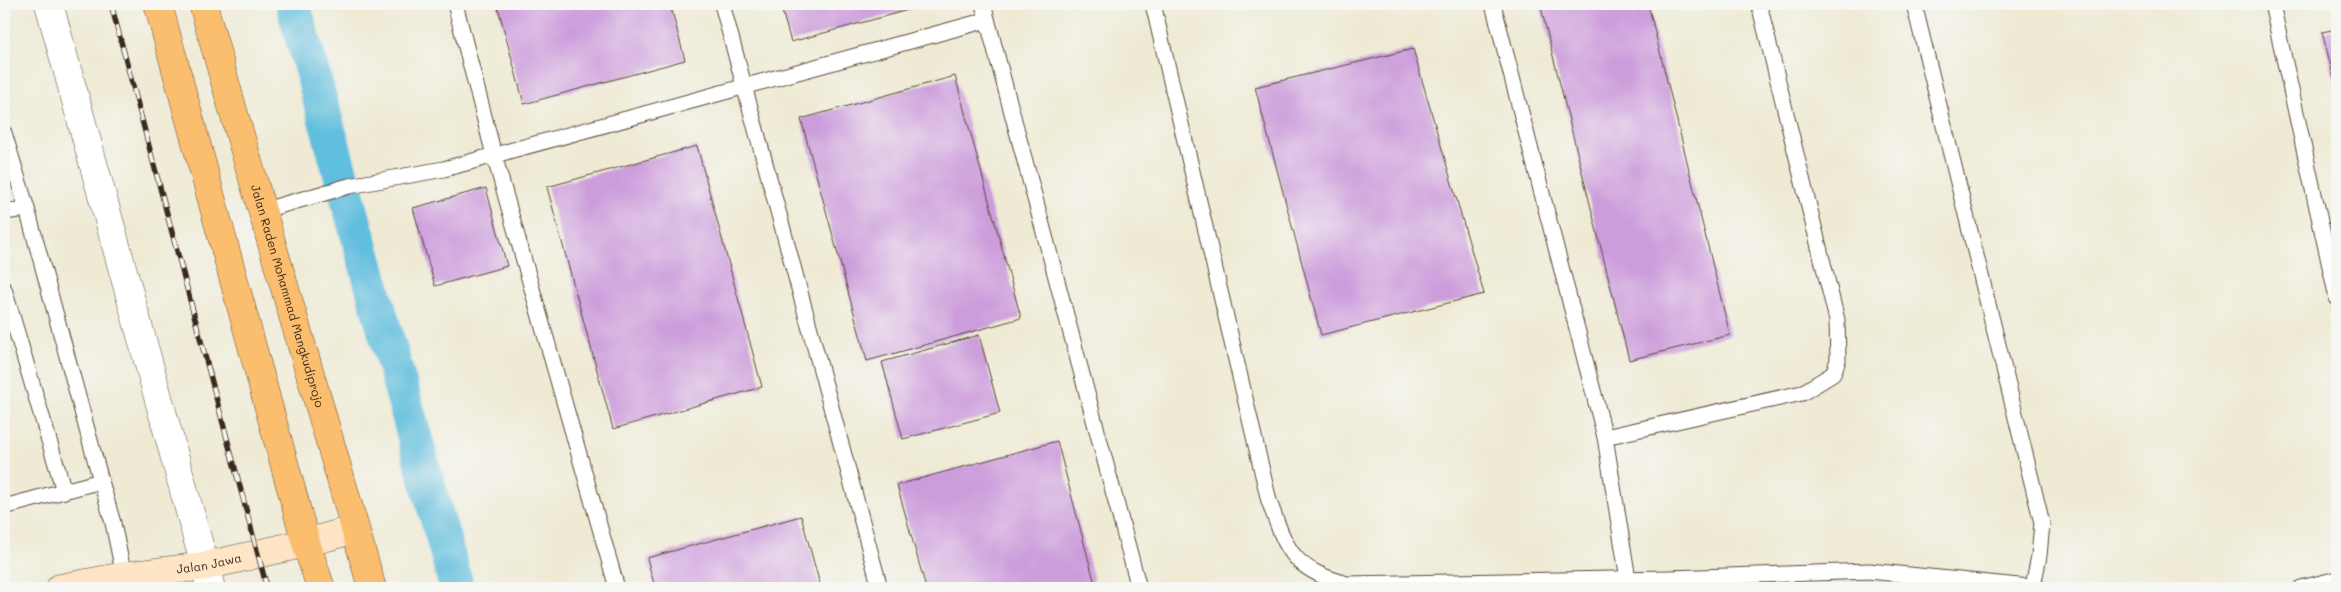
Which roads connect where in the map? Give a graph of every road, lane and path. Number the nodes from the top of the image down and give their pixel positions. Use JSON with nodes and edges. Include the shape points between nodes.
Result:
{"nodes":[{"id":1,"x":49,"y":4,"type":"edge"},
{"id":2,"x":158,"y":4,"type":"edge"},
{"id":3,"x":203,"y":4,"type":"edge"},
{"id":4,"x":456,"y":4,"type":"edge"},
{"id":5,"x":722,"y":4,"type":"edge"},
{"id":6,"x":983,"y":4,"type":"edge"},
{"id":7,"x":1153,"y":4,"type":"edge"},
{"id":8,"x":1493,"y":4,"type":"edge"},
{"id":9,"x":1759,"y":4,"type":"edge"},
{"id":10,"x":1914,"y":4,"type":"edge"},
{"id":11,"x":2272,"y":4,"type":"edge"},
{"id":12,"x":987,"y":20,"type":"junction"},
{"id":13,"x":744,"y":86,"type":"junction"},
{"id":14,"x":4,"y":133,"type":"edge"},
{"id":15,"x":494,"y":155,"type":"junction"},
{"id":16,"x":27,"y":209,"type":"junction"},
{"id":17,"x":261,"y":211,"type":"junction"},
{"id":18,"x":4,"y":212,"type":"edge"},
{"id":19,"x":4,"y":289,"type":"edge"},
{"id":20,"x":2337,"y":298,"type":"edge"},
{"id":21,"x":1605,"y":437,"type":"junction"},
{"id":22,"x":101,"y":481,"type":"junction"},
{"id":23,"x":64,"y":491,"type":"junction"},
{"id":24,"x":4,"y":507,"type":"edge"},
{"id":25,"x":355,"y":529,"type":"junction"},
{"id":26,"x":306,"y":544,"type":"junction"},
{"id":27,"x":124,"y":576,"type":"junction"},
{"id":28,"x":208,"y":577,"type":"edge"},
{"id":29,"x":1628,"y":579,"type":"junction"},
{"id":30,"x":2337,"y":579,"type":"edge"},
{"id":31,"x":2036,"y":587,"type":"edge"},
{"id":32,"x":60,"y":588,"type":"edge"},
{"id":33,"x":321,"y":588,"type":"edge"},
{"id":34,"x":372,"y":588,"type":"edge"},
{"id":35,"x":617,"y":588,"type":"edge"},
{"id":36,"x":880,"y":588,"type":"edge"},
{"id":37,"x":1140,"y":588,"type":"edge"},
{"id":38,"x":2301,"y":588,"type":"edge"}],
"edges":[{"from":1,"to":28,"type":"street"},
{"from":2,"to":26,"type":"highway"},
{"from":3,"to":17,"type":"highway","name":"Jalan Raden Mohammad Mangkudiprojo"},
{"from":4,"to":15,"type":"lane"},
{"from":5,"to":13,"type":"lane"},
{"from":6,"to":12,"type":"lane"},
{"from":7,"to":29,"type":"lane","via":[[1269,501],[1294,558],[1322,577],[1347,584]]},
{"from":8,"to":21,"type":"lane"},
{"from":9,"to":21,"type":"lane","via":[[1837,320],[1838,360],[1833,374],[1802,393]]},
{"from":10,"to":31,"type":"lane","via":[[2042,523]]},
{"from":11,"to":20,"type":"lane"},
{"from":12,"to":13,"type":"lane"},
{"from":12,"to":37,"type":"lane"},
{"from":13,"to":15,"type":"lane"},
{"from":13,"to":36,"type":"lane"},
{"from":14,"to":16,"type":"lane"},
{"from":15,"to":17,"type":"lane","via":[[444,169],[348,186]]},
{"from":15,"to":35,"type":"lane"},
{"from":16,"to":18,"type":"lane"},
{"from":16,"to":22,"type":"lane"},
{"from":17,"to":25,"type":"highway","name":"Jalan Raden Mohammad Mangkudiprojo"},
{"from":19,"to":23,"type":"lane"},
{"from":21,"to":29,"type":"lane"},
{"from":22,"to":23,"type":"lane"},
{"from":22,"to":27,"type":"lane"},
{"from":23,"to":24,"type":"lane"},
{"from":25,"to":26,"type":"street","name":"Jalan Jawa"},
{"from":25,"to":34,"type":"highway","name":"Jalan Raden Mohammad Mangkudiprojo"},
{"from":26,"to":28,"type":"street","name":"Jalan Jawa"},
{"from":26,"to":33,"type":"highway"},
{"from":27,"to":28,"type":"street","name":"Jalan Jawa"},
{"from":27,"to":32,"type":"street","name":"Jalan Jawa"},
{"from":29,"to":31,"type":"lane","via":[[1869,571]]},
{"from":30,"to":38,"type":"lane"}]}
